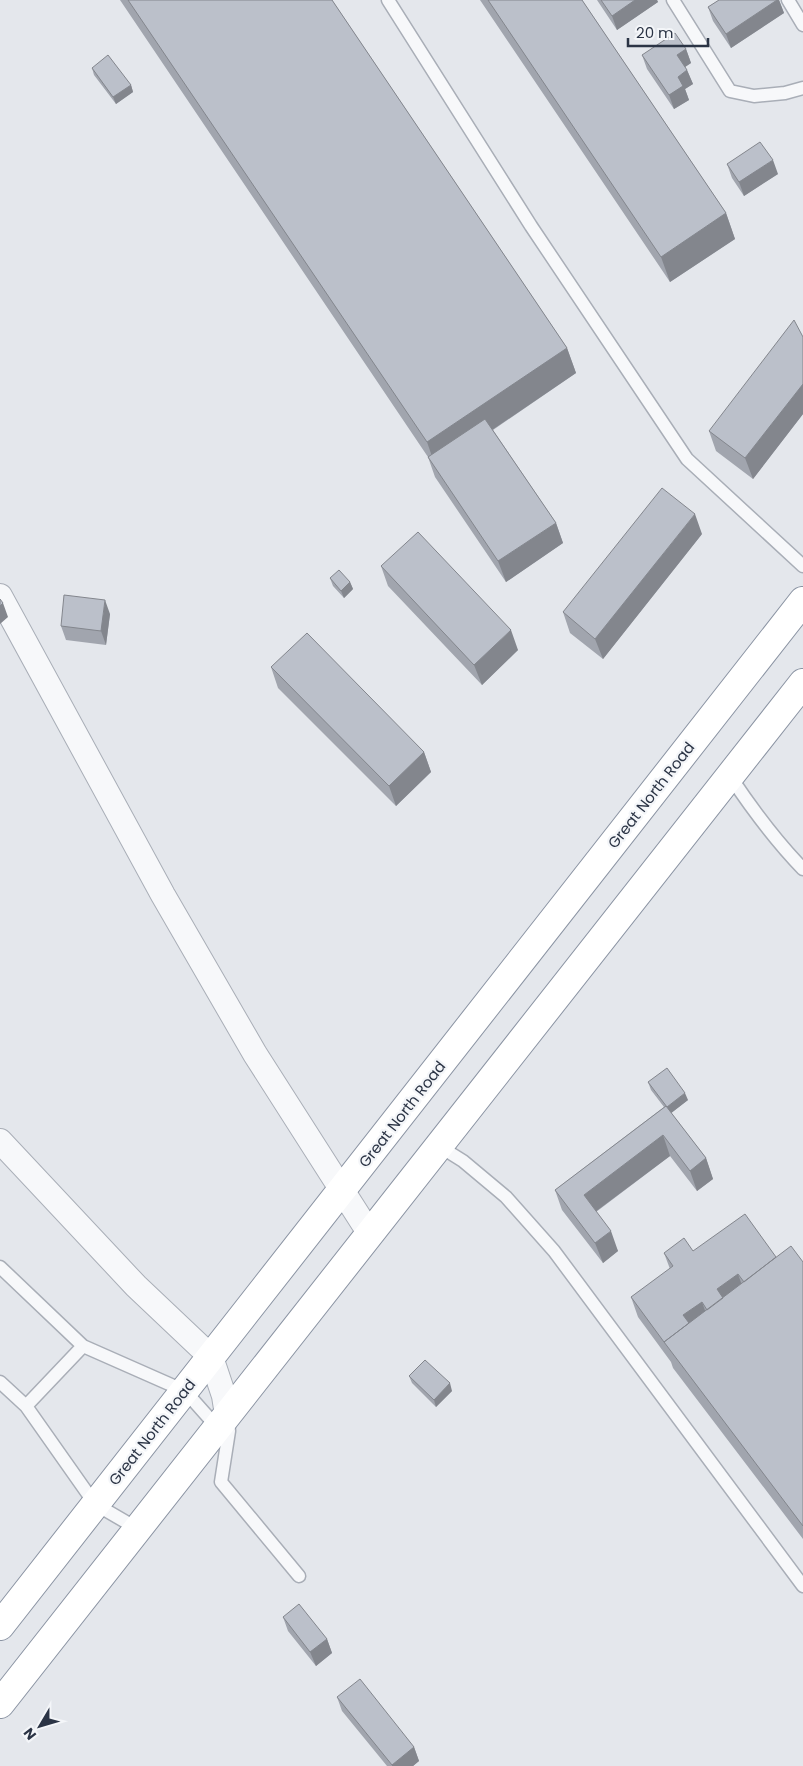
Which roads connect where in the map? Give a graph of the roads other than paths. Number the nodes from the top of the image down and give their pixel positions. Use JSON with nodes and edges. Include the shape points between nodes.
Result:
{"nodes":[{"id":1,"x":388,"y":0,"type":"edge"},
{"id":2,"x":673,"y":0,"type":"edge"},
{"id":3,"x":788,"y":0,"type":"edge"},
{"id":4,"x":803,"y":25,"type":"edge"},
{"id":5,"x":803,"y":88,"type":"edge"},
{"id":6,"x":803,"y":566,"type":"edge"},
{"id":7,"x":0,"y":596,"type":"edge"},
{"id":8,"x":803,"y":601,"type":"edge"},
{"id":9,"x":803,"y":682,"type":"edge"},
{"id":10,"x":730,"y":776,"type":"junction"},
{"id":11,"x":803,"y":868,"type":"edge"},
{"id":12,"x":0,"y":1141,"type":"edge"},
{"id":13,"x":439,"y":1146,"type":"junction"},
{"id":14,"x":341,"y":1191,"type":"junction"},
{"id":15,"x":370,"y":1234,"type":"junction"},
{"id":16,"x":0,"y":1267,"type":"edge"},
{"id":17,"x":83,"y":1346,"type":"junction"},
{"id":18,"x":211,"y":1357,"type":"junction"},
{"id":19,"x":0,"y":1382,"type":"edge"},
{"id":20,"x":185,"y":1391,"type":"junction"},
{"id":21,"x":26,"y":1406,"type":"junction"},
{"id":22,"x":222,"y":1421,"type":"junction"},
{"id":23,"x":95,"y":1504,"type":"junction"},
{"id":24,"x":138,"y":1528,"type":"junction"},
{"id":25,"x":299,"y":1576,"type":"dead end"},
{"id":26,"x":803,"y":1586,"type":"edge"},
{"id":27,"x":0,"y":1626,"type":"edge"},
{"id":28,"x":0,"y":1704,"type":"edge"}],
"edges":[{"from":1,"to":6,"type":"lane","via":[[531,226],[687,459]]},
{"from":2,"to":5,"type":"lane","via":[[730,91],[754,96]]},
{"from":3,"to":4,"type":"lane"},
{"from":7,"to":14,"type":"street","via":[[163,895],[255,1054]]},
{"from":8,"to":14,"type":"highway","name":"Great North Road"},
{"from":9,"to":10,"type":"highway"},
{"from":10,"to":11,"type":"lane","via":[[782,848]]},
{"from":10,"to":13,"type":"highway"},
{"from":12,"to":18,"type":"street","via":[[136,1286]]},
{"from":13,"to":15,"type":"highway"},
{"from":13,"to":26,"type":"lane","via":[[463,1161],[506,1197],[554,1251]]},
{"from":14,"to":15,"type":"street"},
{"from":14,"to":18,"type":"highway","name":"Great North Road"},
{"from":15,"to":22,"type":"highway"},
{"from":16,"to":17,"type":"lane"},
{"from":17,"to":20,"type":"lane"},
{"from":17,"to":21,"type":"lane"},
{"from":18,"to":20,"type":"highway","name":"Great North Road"},
{"from":18,"to":22,"type":"street","via":[[224,1396]]},
{"from":19,"to":21,"type":"lane"},
{"from":20,"to":22,"type":"lane"},
{"from":20,"to":23,"type":"highway","name":"Great North Road"},
{"from":21,"to":23,"type":"lane"},
{"from":22,"to":24,"type":"highway"},
{"from":22,"to":25,"type":"lane","via":[[230,1432],[221,1482]]},
{"from":23,"to":24,"type":"lane"},
{"from":23,"to":27,"type":"highway","name":"Great North Road"},
{"from":24,"to":28,"type":"highway"}]}
